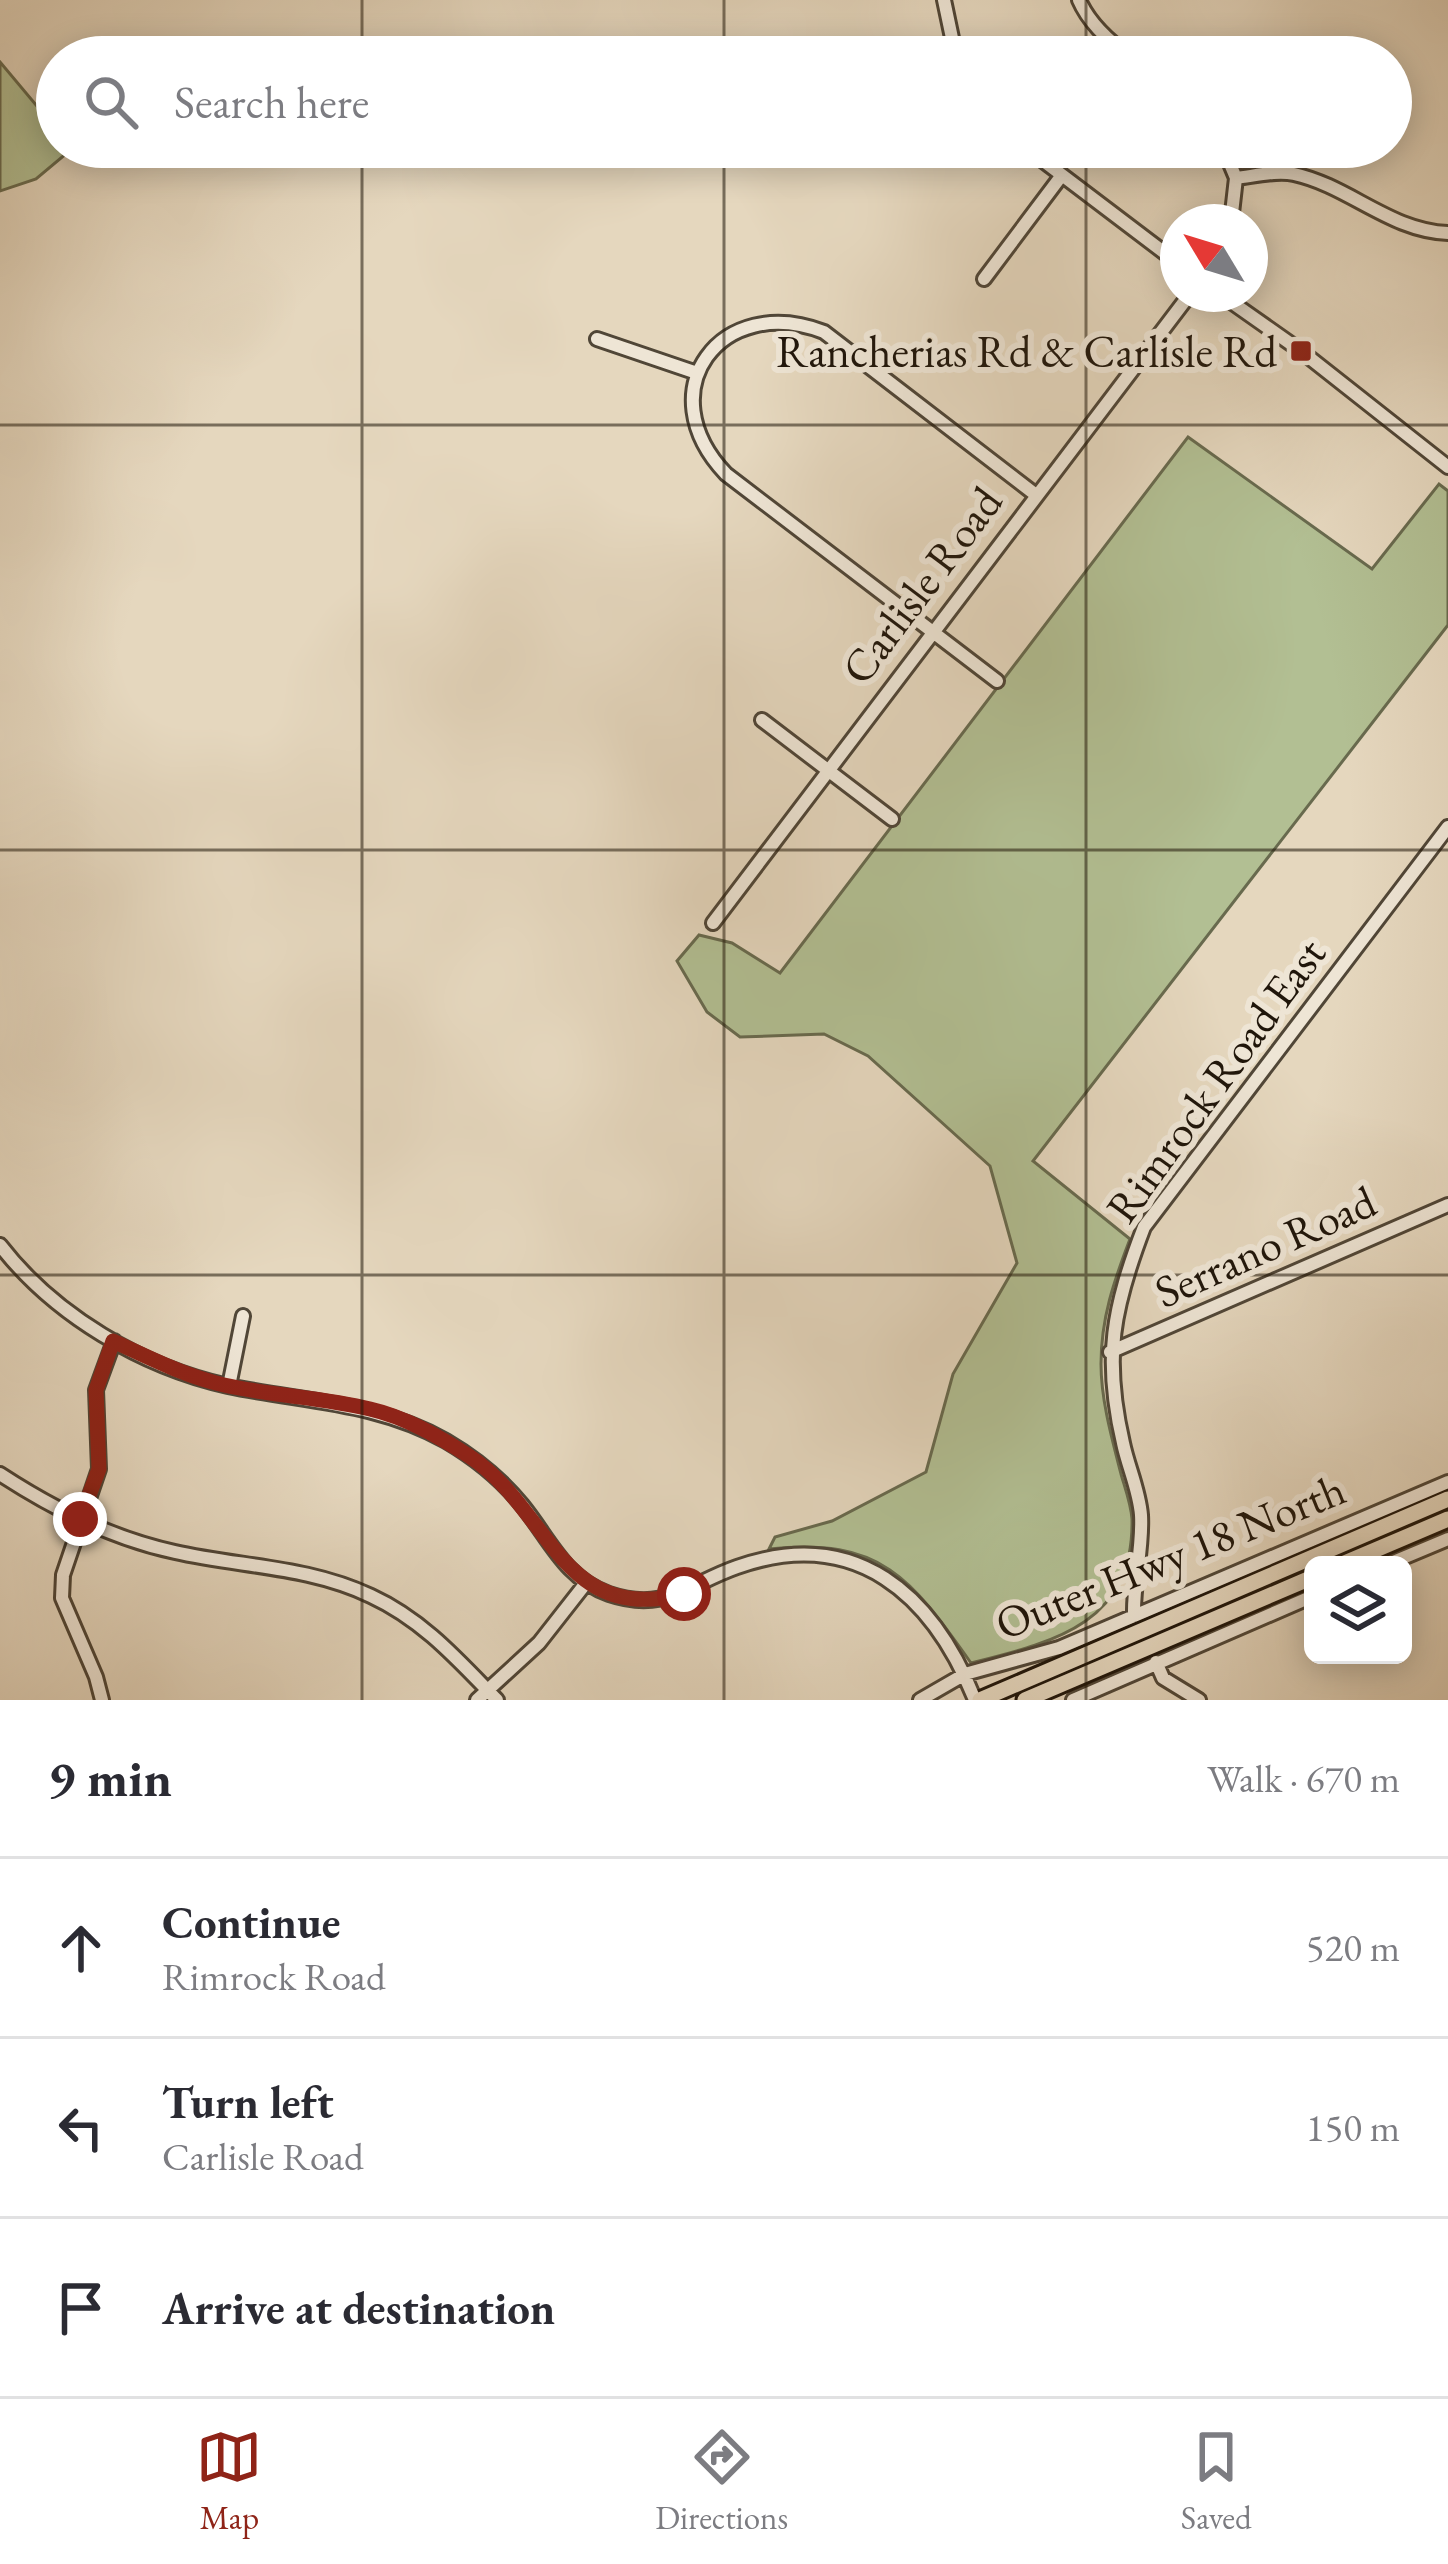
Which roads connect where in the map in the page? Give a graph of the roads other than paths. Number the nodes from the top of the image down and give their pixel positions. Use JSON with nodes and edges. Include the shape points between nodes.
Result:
{"nodes":[{"id":1,"x":944,"y":0,"type":"edge"},
{"id":2,"x":1079,"y":0,"type":"edge"},
{"id":3,"x":952,"y":36,"type":"edge"},
{"id":4,"x":1106,"y":36,"type":"edge"},
{"id":5,"x":1053,"y":168,"type":"edge"},
{"id":6,"x":1232,"y":168,"type":"edge"},
{"id":7,"x":1062,"y":175,"type":"junction"},
{"id":8,"x":1236,"y":178,"type":"junction"},
{"id":9,"x":1234,"y":204,"type":"edge"},
{"id":10,"x":1448,"y":233,"type":"edge"},
{"id":11,"x":1160,"y":249,"type":"edge"},
{"id":12,"x":984,"y":279,"type":"dead end"},
{"id":13,"x":1176,"y":312,"type":"edge"},
{"id":14,"x":1245,"y":312,"type":"edge"},
{"id":15,"x":597,"y":338,"type":"dead end"},
{"id":16,"x":697,"y":373,"type":"junction"},
{"id":17,"x":1448,"y":467,"type":"edge"},
{"id":18,"x":1036,"y":495,"type":"junction"},
{"id":19,"x":932,"y":631,"type":"junction"},
{"id":20,"x":997,"y":681,"type":"dead end"},
{"id":21,"x":762,"y":720,"type":"dead end"},
{"id":22,"x":827,"y":768,"type":"junction"},
{"id":23,"x":892,"y":819,"type":"dead end"},
{"id":24,"x":1448,"y":827,"type":"edge"},
{"id":25,"x":713,"y":923,"type":"dead end"},
{"id":26,"x":1448,"y":1205,"type":"edge"},
{"id":27,"x":0,"y":1245,"type":"edge"},
{"id":28,"x":244,"y":1316,"type":"dead end"},
{"id":29,"x":113,"y":1341,"type":"junction"},
{"id":30,"x":1110,"y":1352,"type":"junction"},
{"id":31,"x":229,"y":1386,"type":"junction"},
{"id":32,"x":0,"y":1474,"type":"edge"},
{"id":33,"x":1448,"y":1482,"type":"edge"},
{"id":34,"x":1448,"y":1499,"type":"edge"},
{"id":35,"x":80,"y":1519,"type":"junction"},
{"id":36,"x":1448,"y":1519,"type":"edge"},
{"id":37,"x":1448,"y":1539,"type":"edge"},
{"id":38,"x":1361,"y":1556,"type":"edge"},
{"id":39,"x":1407,"y":1556,"type":"edge"},
{"id":40,"x":1304,"y":1581,"type":"edge"},
{"id":41,"x":586,"y":1583,"type":"junction"},
{"id":42,"x":1304,"y":1600,"type":"edge"},
{"id":43,"x":1134,"y":1616,"type":"junction"},
{"id":44,"x":1156,"y":1662,"type":"junction"},
{"id":45,"x":965,"y":1674,"type":"junction"},
{"id":46,"x":488,"y":1697,"type":"edge"},
{"id":47,"x":102,"y":1700,"type":"edge"},
{"id":48,"x":920,"y":1700,"type":"edge"},
{"id":49,"x":978,"y":1700,"type":"edge"},
{"id":50,"x":1025,"y":1700,"type":"edge"},
{"id":51,"x":1073,"y":1700,"type":"edge"},
{"id":52,"x":1198,"y":1700,"type":"edge"}],
"edges":[{"from":1,"to":3,"type":"street"},
{"from":2,"to":4,"type":"street"},
{"from":5,"to":7,"type":"street"},
{"from":6,"to":8,"type":"street"},
{"from":7,"to":11,"type":"street"},
{"from":7,"to":12,"type":"street"},
{"from":8,"to":9,"type":"street"},
{"from":8,"to":10,"type":"street","via":[[1291,173],[1376,213]]},
{"from":13,"to":18,"type":"street","name":"Carlisle Road"},
{"from":14,"to":17,"type":"street"},
{"from":15,"to":16,"type":"street"},
{"from":16,"to":18,"type":"street","via":[[725,338],[760,321],[795,321],[824,332]]},
{"from":16,"to":19,"type":"street","via":[[693,423],[705,452]]},
{"from":18,"to":19,"type":"street","name":"Carlisle Road"},
{"from":19,"to":20,"type":"street"},
{"from":19,"to":22,"type":"street","name":"Carlisle Road"},
{"from":21,"to":22,"type":"street"},
{"from":22,"to":23,"type":"street"},
{"from":22,"to":25,"type":"street","name":"Carlisle Road"},
{"from":24,"to":30,"type":"street","name":"Rimrock Road East","via":[[1144,1227],[1120,1288]]},
{"from":26,"to":30,"type":"street","name":"Serrano Road"},
{"from":27,"to":29,"type":"street","via":[[37,1286]]},
{"from":28,"to":31,"type":"street"},
{"from":29,"to":31,"type":"street"},
{"from":29,"to":35,"type":"street","via":[[96,1390],[99,1469]]},
{"from":30,"to":43,"type":"street","name":"Rimrock Road East","via":[[1142,1520]]},
{"from":31,"to":41,"type":"street","via":[[374,1409],[447,1442],[498,1478]]},
{"from":32,"to":35,"type":"street"},
{"from":33,"to":43,"type":"street","name":"Outer Hwy 18 North"},
{"from":34,"to":49,"type":"main road"},
{"from":35,"to":46,"type":"street","via":[[172,1552],[295,1570],[371,1596],[450,1649]]},
{"from":35,"to":47,"type":"street","via":[[62,1598]]},
{"from":36,"to":38,"type":"main road"},
{"from":37,"to":39,"type":"street"},
{"from":40,"to":50,"type":"main road"},
{"from":41,"to":45,"type":"street","via":[[637,1601],[662,1599],[780,1556],[835,1559],[908,1592]]},
{"from":41,"to":46,"type":"street"},
{"from":42,"to":44,"type":"street"},
{"from":43,"to":45,"type":"street","name":"Outer Hwy 18 North"},
{"from":44,"to":51,"type":"street"},
{"from":44,"to":52,"type":"street","via":[[1163,1678]]},
{"from":45,"to":48,"type":"street","name":"Outer Hwy 18 North"},
{"from":45,"to":49,"type":"street"}]}
